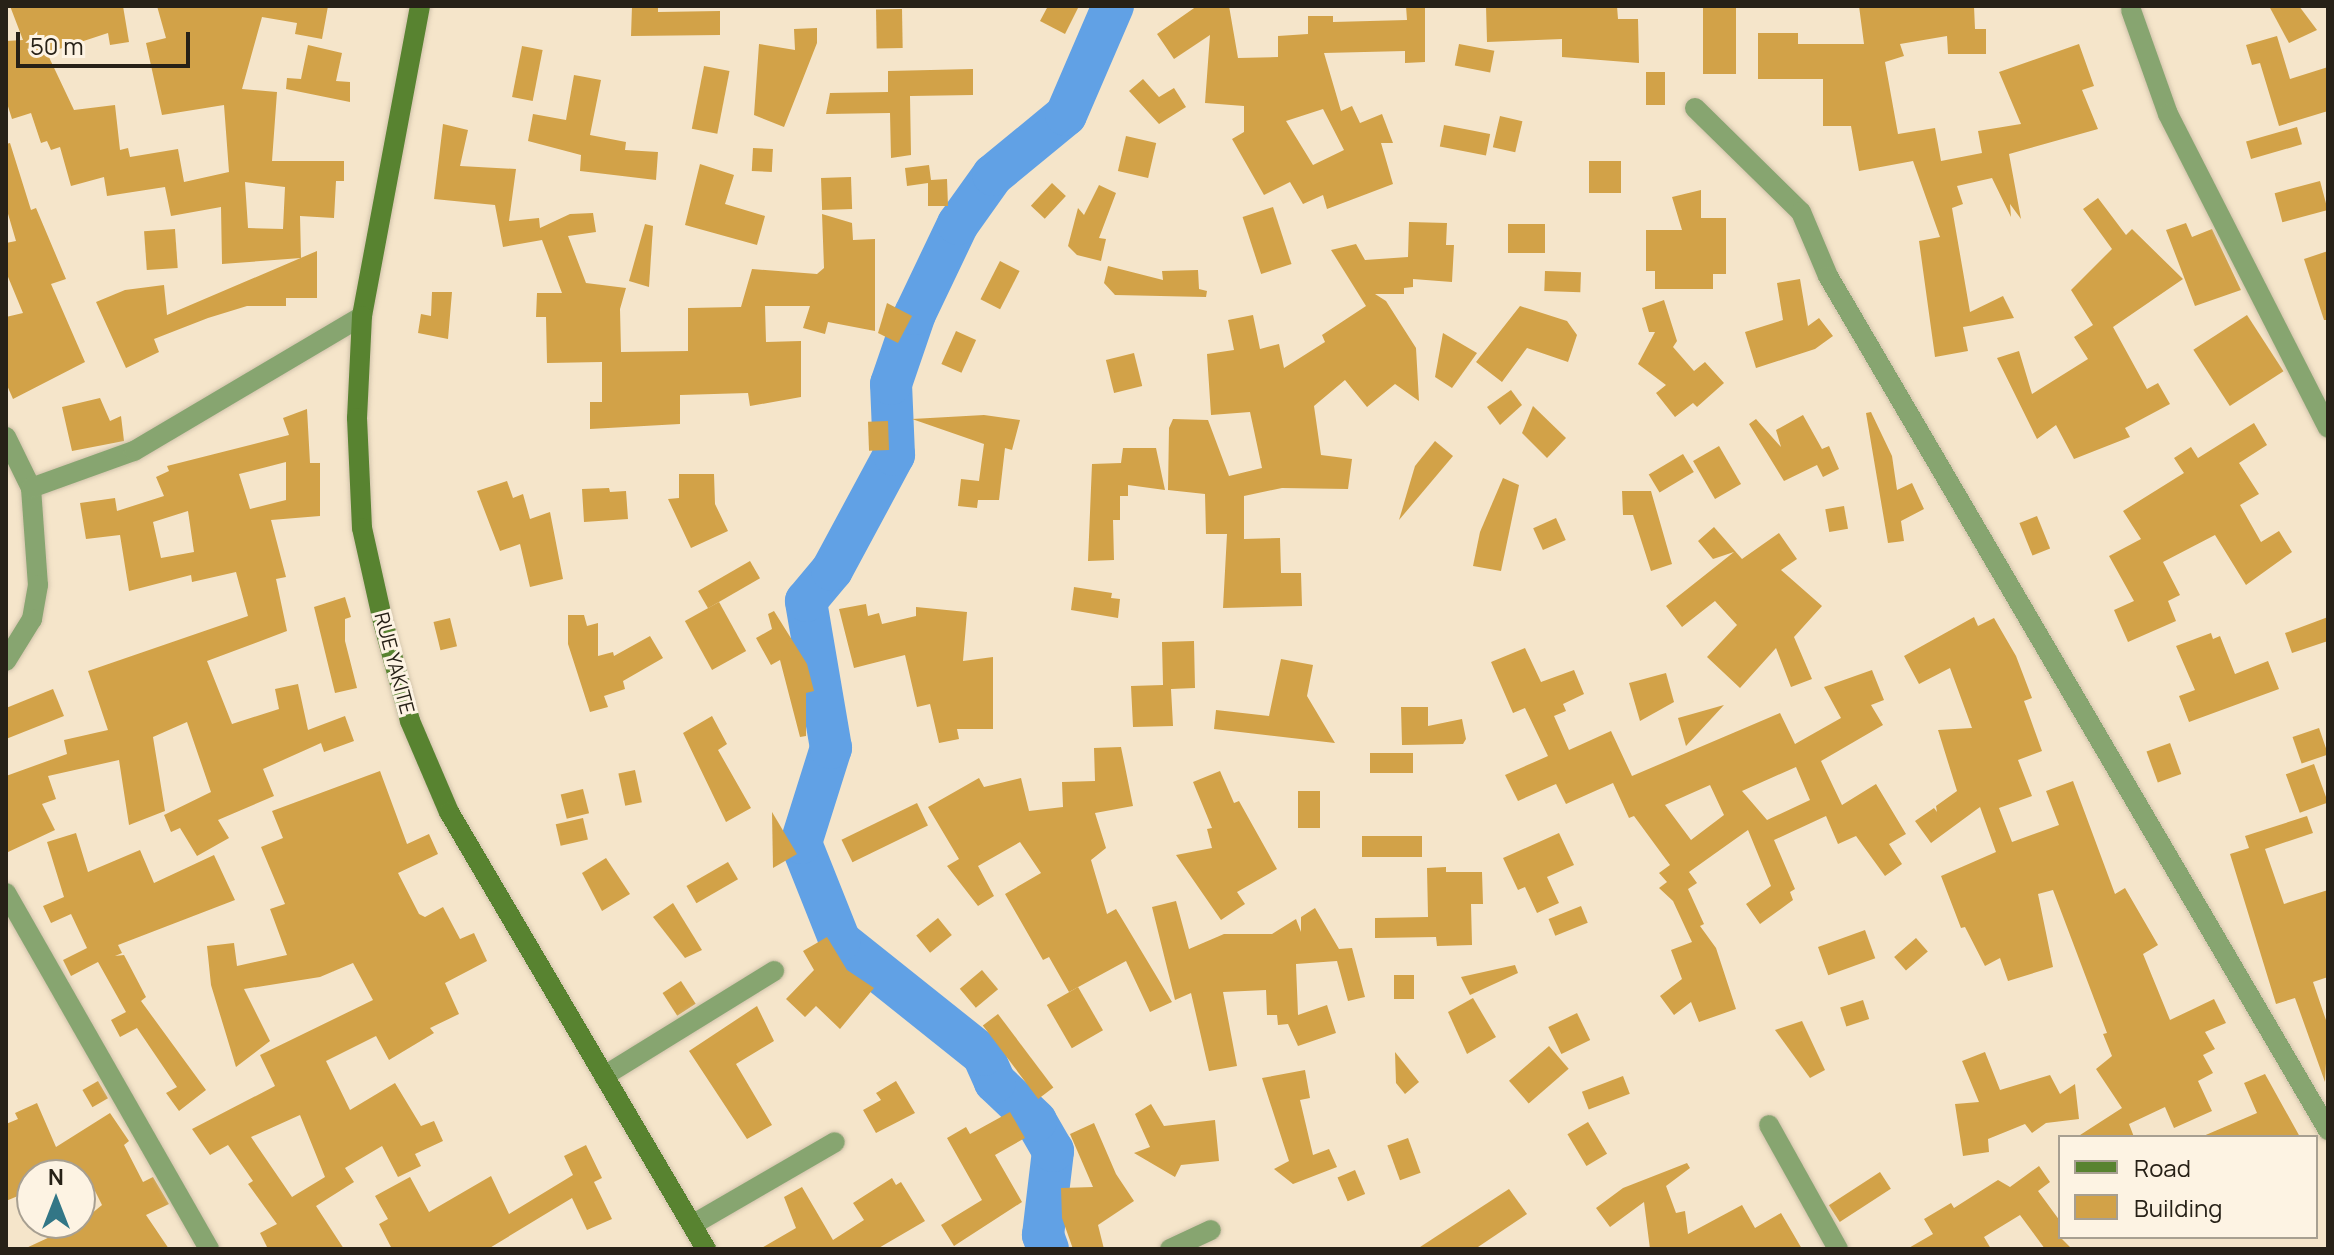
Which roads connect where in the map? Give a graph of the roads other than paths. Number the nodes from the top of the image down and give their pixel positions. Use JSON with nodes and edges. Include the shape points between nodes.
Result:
{"nodes":[{"id":1,"x":420,"y":6,"type":"edge"},
{"id":2,"x":2131,"y":10,"type":"dead end"},
{"id":3,"x":1695,"y":108,"type":"dead end"},
{"id":4,"x":362,"y":316,"type":"junction"},
{"id":5,"x":2328,"y":428,"type":"edge"},
{"id":6,"x":6,"y":437,"type":"edge"},
{"id":7,"x":31,"y":488,"type":"junction"},
{"id":8,"x":6,"y":661,"type":"edge"},
{"id":9,"x":6,"y":893,"type":"edge"},
{"id":10,"x":774,"y":971,"type":"dead end"},
{"id":11,"x":604,"y":1076,"type":"junction"},
{"id":12,"x":1769,"y":1125,"type":"dead end"},
{"id":13,"x":2328,"y":1130,"type":"edge"},
{"id":14,"x":835,"y":1142,"type":"dead end"},
{"id":15,"x":692,"y":1225,"type":"junction"},
{"id":16,"x":1211,"y":1230,"type":"dead end"},
{"id":17,"x":209,"y":1249,"type":"edge"},
{"id":18,"x":706,"y":1249,"type":"edge"},
{"id":19,"x":1170,"y":1249,"type":"edge"},
{"id":20,"x":1838,"y":1249,"type":"edge"}],
"edges":[{"from":1,"to":4,"type":"main road","name":"RUE YAKITE"},
{"from":2,"to":5,"type":"street","via":[[2168,114]]},
{"from":3,"to":13,"type":"street","via":[[1801,212],[1828,276]]},
{"from":4,"to":7,"type":"street","via":[[134,451]]},
{"from":4,"to":11,"type":"main road","name":"RUE YAKITE","via":[[357,418],[362,528],[410,721],[449,812]]},
{"from":6,"to":7,"type":"street"},
{"from":7,"to":8,"type":"street","via":[[38,585],[32,619]]},
{"from":9,"to":17,"type":"street"},
{"from":10,"to":11,"type":"street"},
{"from":11,"to":15,"type":"main road","name":"RUE YAKITE"},
{"from":12,"to":20,"type":"street"},
{"from":14,"to":15,"type":"street"},
{"from":15,"to":18,"type":"main road","name":"RUE YAKITE"},
{"from":16,"to":19,"type":"street"}]}
